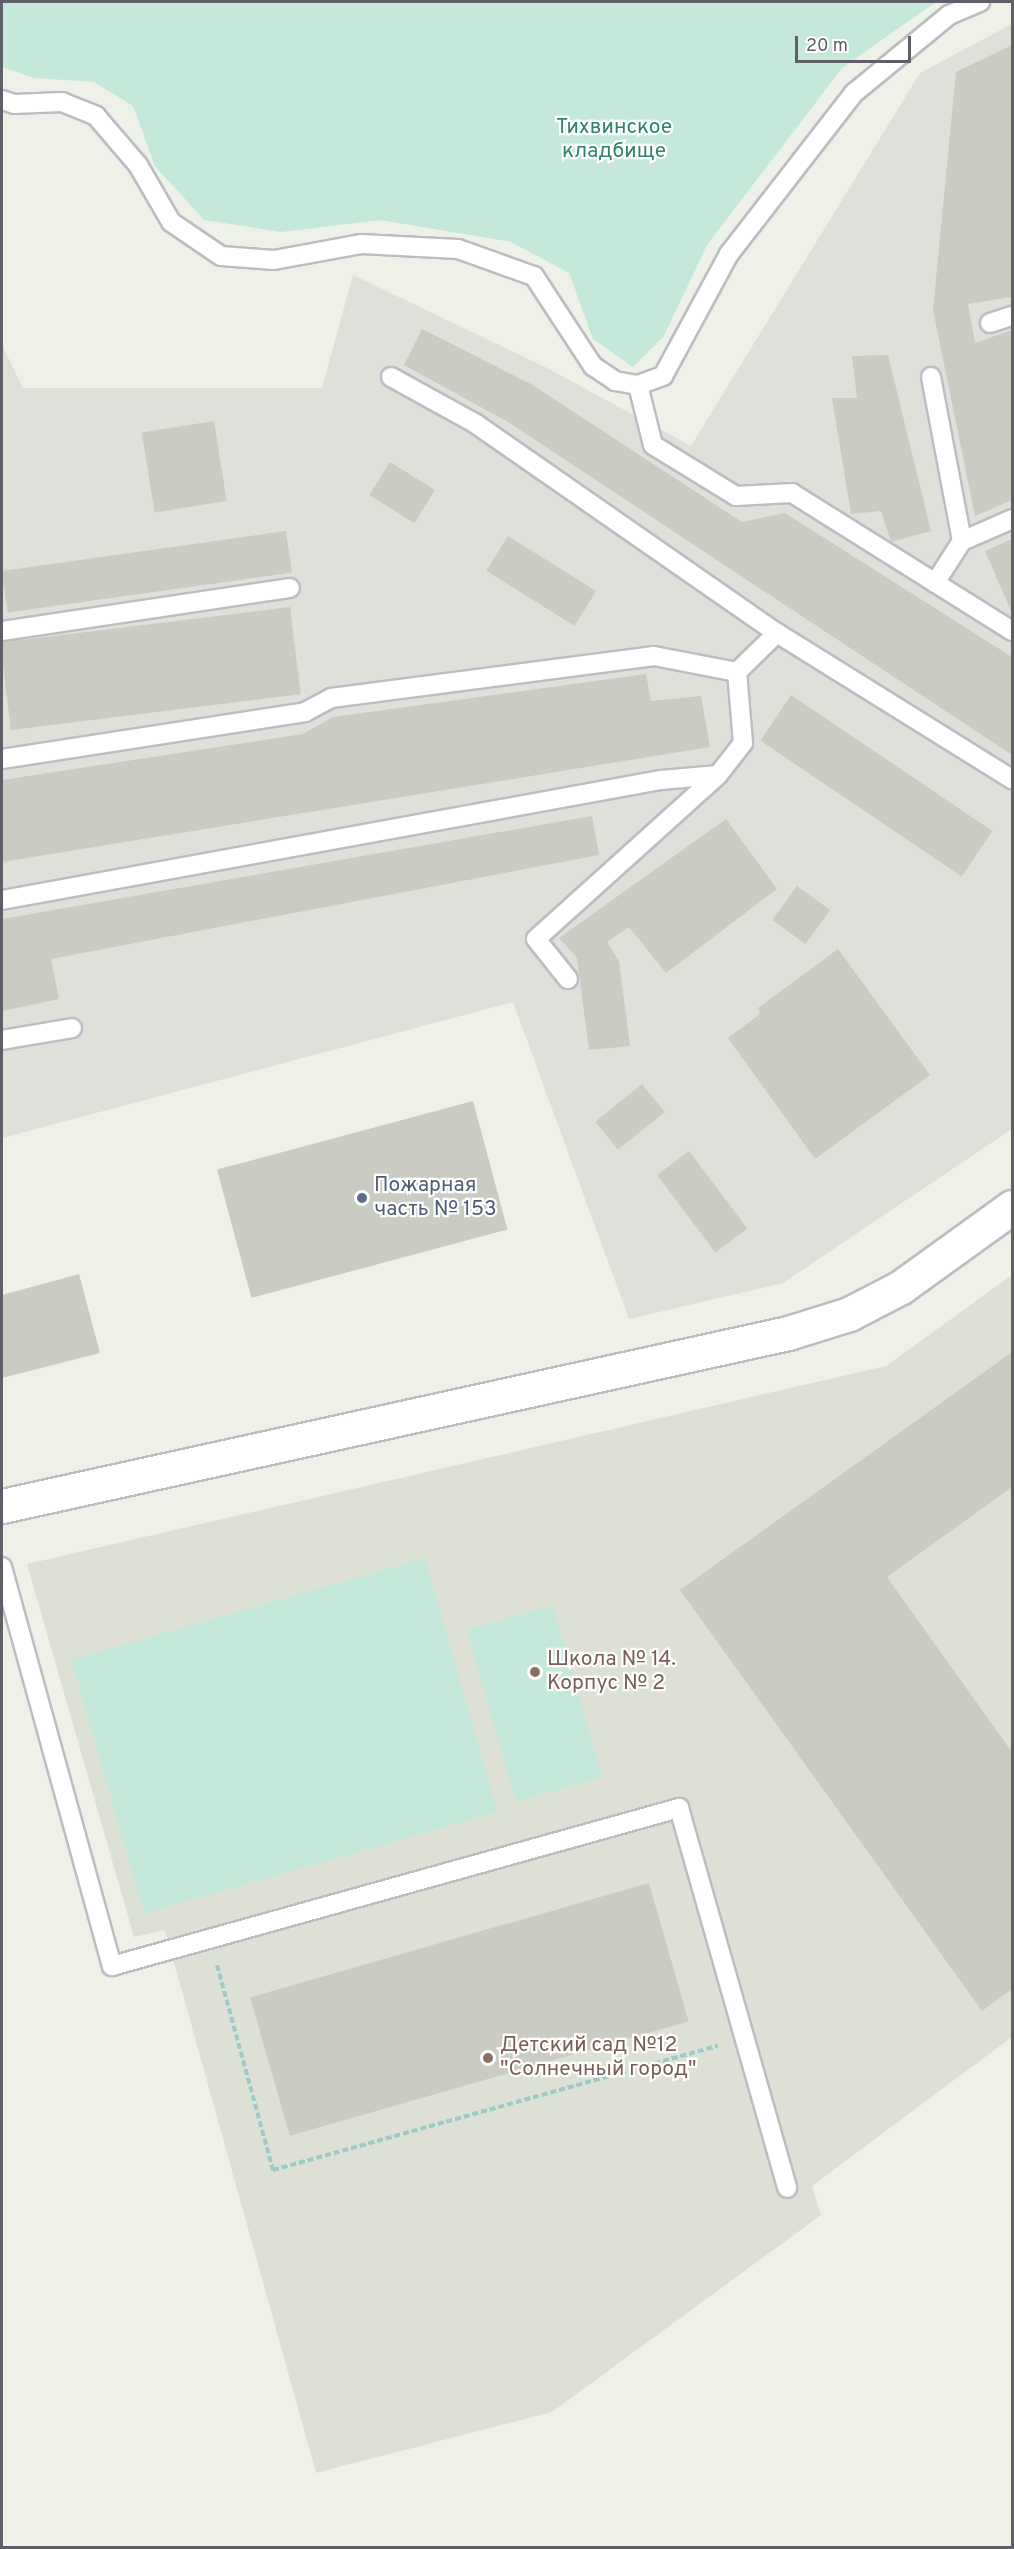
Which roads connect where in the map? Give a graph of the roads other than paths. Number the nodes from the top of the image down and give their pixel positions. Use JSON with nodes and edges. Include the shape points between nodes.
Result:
{"nodes":[{"id":1,"x":980,"y":2,"type":"edge"},
{"id":2,"x":2,"y":100,"type":"edge"},
{"id":3,"x":1012,"y":316,"type":"edge"},
{"id":4,"x":990,"y":323,"type":"dead end"},
{"id":5,"x":391,"y":377,"type":"dead end"},
{"id":6,"x":931,"y":377,"type":"dead end"},
{"id":7,"x":638,"y":385,"type":"junction"},
{"id":8,"x":1012,"y":519,"type":"edge"},
{"id":9,"x":962,"y":541,"type":"junction"},
{"id":10,"x":934,"y":583,"type":"junction"},
{"id":11,"x":291,"y":588,"type":"dead end"},
{"id":12,"x":2,"y":631,"type":"edge"},
{"id":13,"x":1012,"y":631,"type":"edge"},
{"id":14,"x":777,"y":633,"type":"junction"},
{"id":15,"x":737,"y":672,"type":"junction"},
{"id":16,"x":2,"y":759,"type":"edge"},
{"id":17,"x":718,"y":775,"type":"junction"},
{"id":18,"x":1012,"y":778,"type":"edge"},
{"id":19,"x":2,"y":900,"type":"edge"},
{"id":20,"x":568,"y":979,"type":"dead end"},
{"id":21,"x":72,"y":1028,"type":"dead end"},
{"id":22,"x":2,"y":1040,"type":"edge"},
{"id":23,"x":1012,"y":1207,"type":"edge"},
{"id":24,"x":2,"y":1506,"type":"edge"},
{"id":25,"x":2,"y":1567,"type":"edge"},
{"id":26,"x":787,"y":2188,"type":"dead end"}],
"edges":[{"from":1,"to":7,"type":"lane","via":[[949,15],[854,93],[729,254],[663,376]]},
{"from":2,"to":7,"type":"lane","via":[[14,104],[62,102],[96,116],[138,165],[171,222],[221,256],[274,260],[361,244],[458,249],[534,276],[593,366],[615,381]]},
{"from":3,"to":4,"type":"lane"},
{"from":5,"to":14,"type":"lane","via":[[476,424]]},
{"from":6,"to":9,"type":"lane"},
{"from":7,"to":10,"type":"lane","via":[[652,445],[736,496],[792,493]]},
{"from":8,"to":9,"type":"lane"},
{"from":9,"to":10,"type":"lane"},
{"from":10,"to":13,"type":"lane"},
{"from":11,"to":12,"type":"lane"},
{"from":14,"to":15,"type":"lane"},
{"from":14,"to":18,"type":"lane"},
{"from":15,"to":16,"type":"lane","via":[[654,656],[331,698],[305,712]]},
{"from":15,"to":17,"type":"lane","via":[[742,743]]},
{"from":17,"to":19,"type":"lane","via":[[661,780]]},
{"from":17,"to":20,"type":"lane","via":[[536,939]]},
{"from":21,"to":22,"type":"lane"},
{"from":23,"to":24,"type":"street","via":[[901,1287],[849,1314],[788,1333]]},
{"from":25,"to":26,"type":"lane","via":[[112,1966],[679,1808]]}]}
